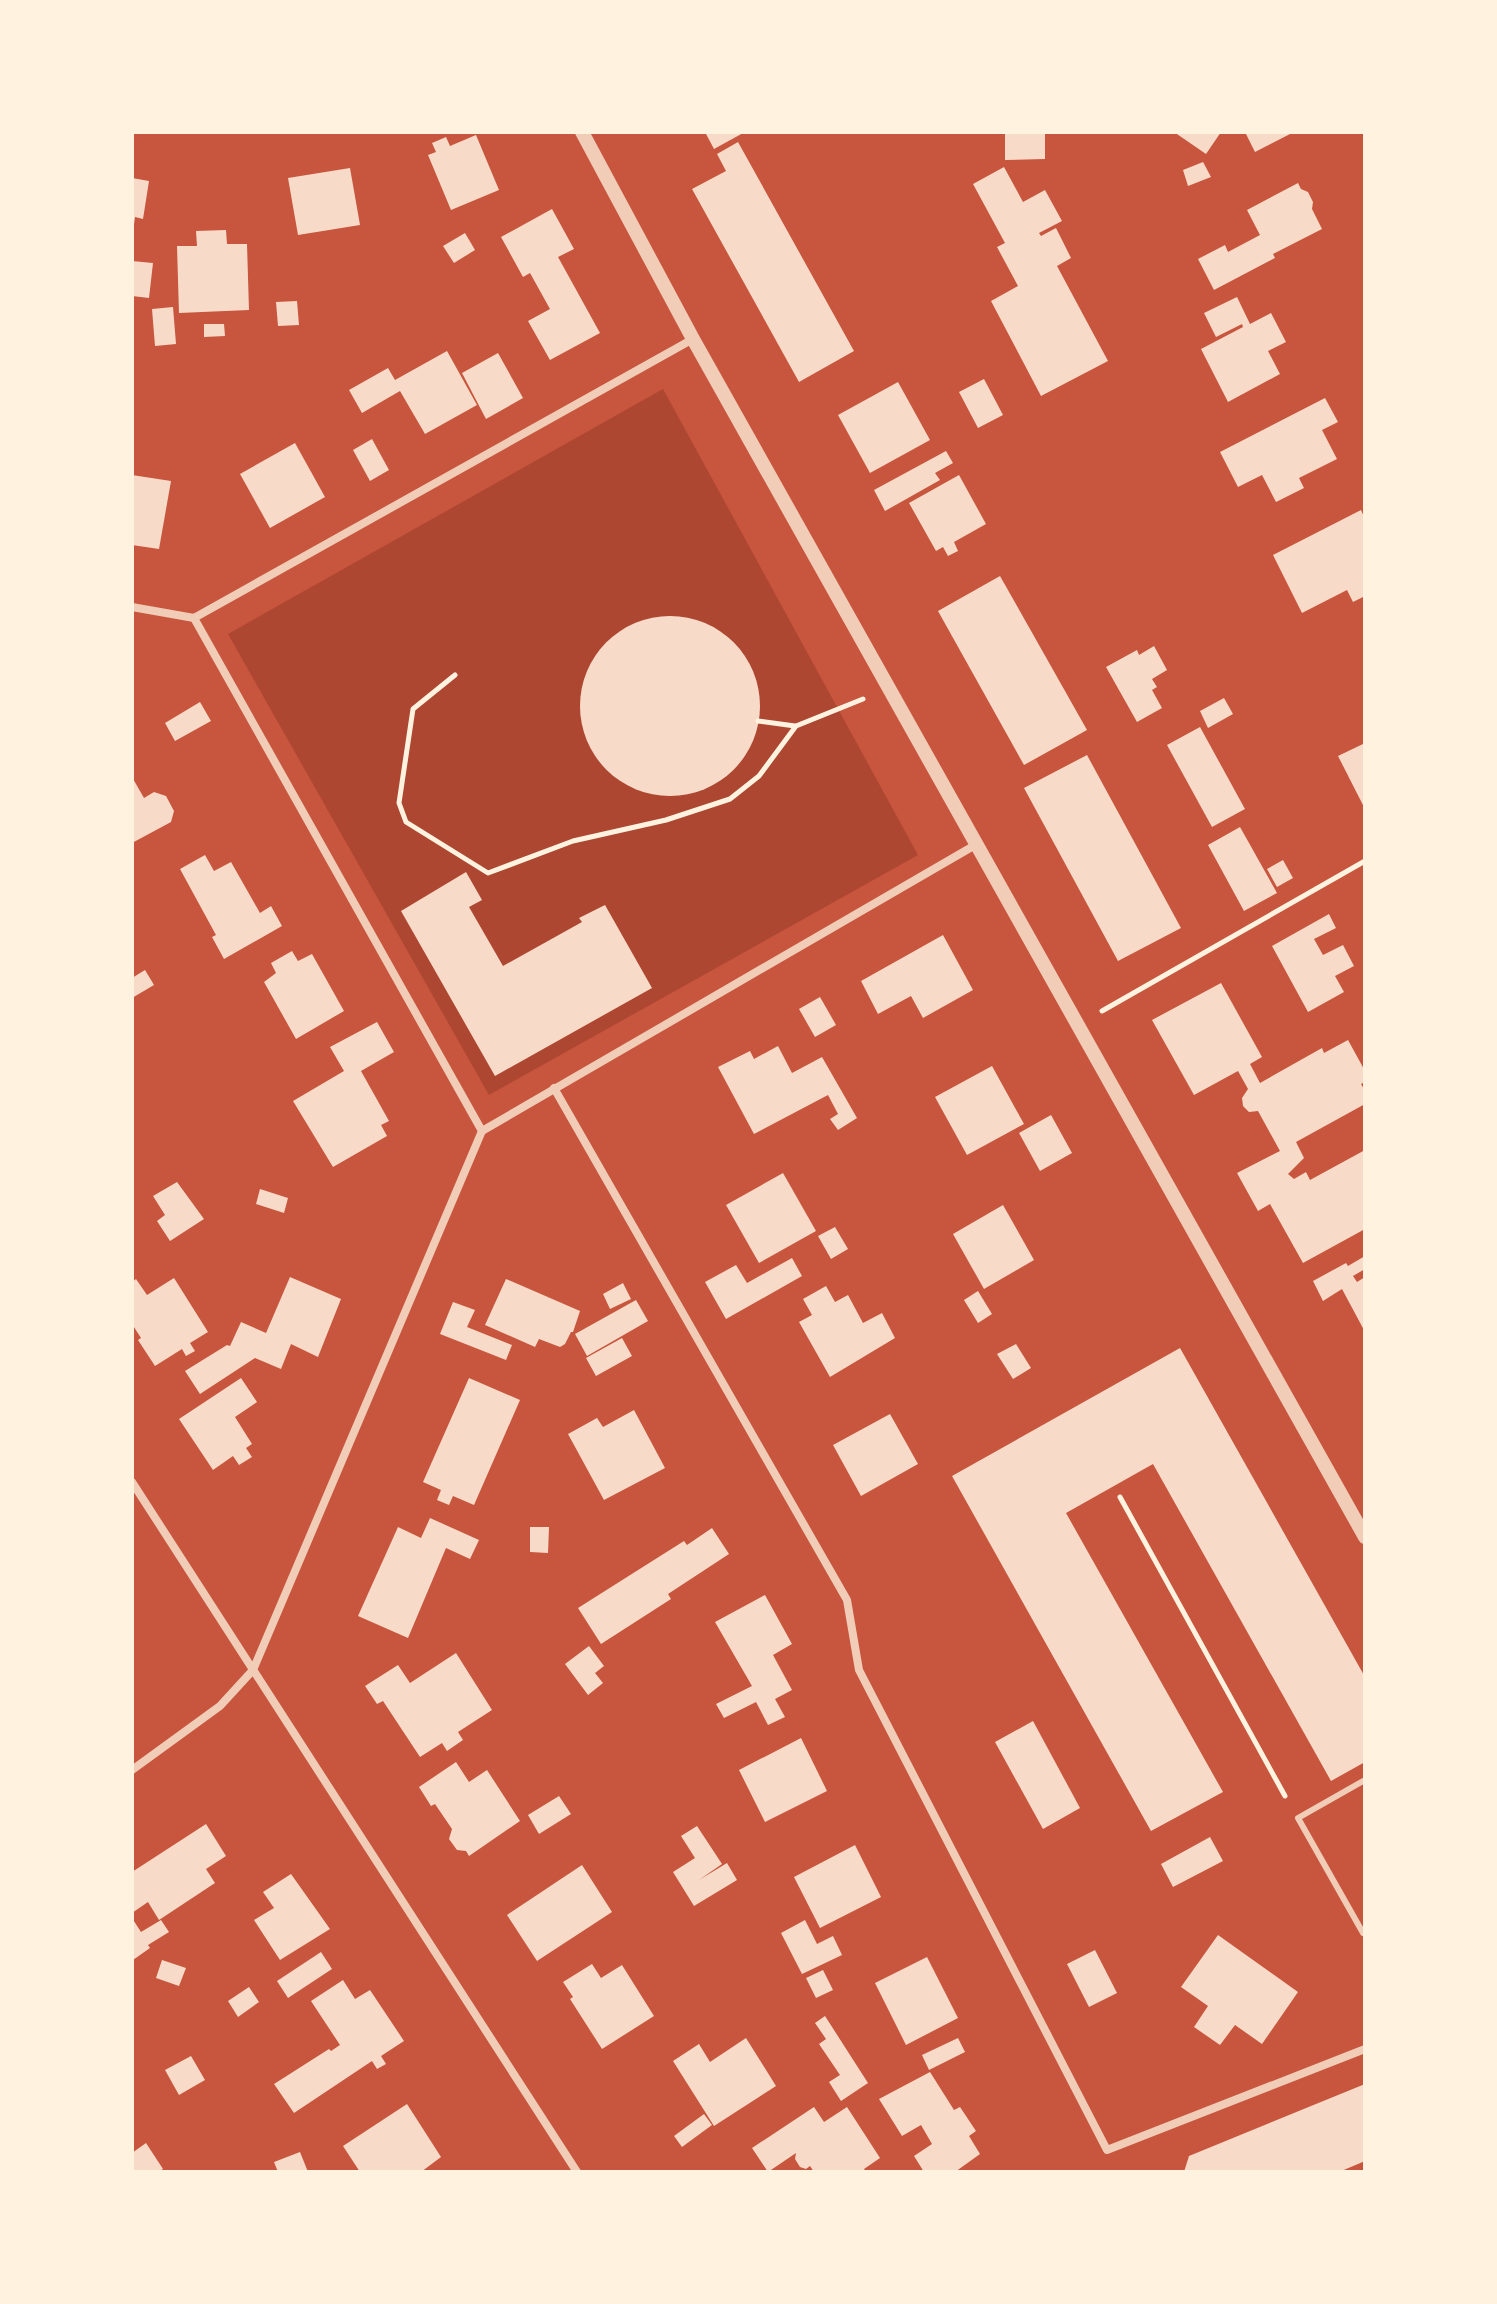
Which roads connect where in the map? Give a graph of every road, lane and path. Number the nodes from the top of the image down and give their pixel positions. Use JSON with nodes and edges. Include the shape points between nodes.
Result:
{"nodes":[{"id":1,"x":582,"y":132,"type":"edge"},
{"id":2,"x":693,"y":339,"type":"junction"},
{"id":3,"x":132,"y":607,"type":"edge"},
{"id":4,"x":194,"y":618,"type":"junction"},
{"id":5,"x":455,"y":675,"type":"dead end"},
{"id":6,"x":889,"y":686,"type":"junction"},
{"id":7,"x":758,"y":721,"type":"dead end"},
{"id":8,"x":796,"y":726,"type":"junction"},
{"id":9,"x":978,"y":844,"type":"junction"},
{"id":10,"x":1365,"y":861,"type":"edge"},
{"id":11,"x":1079,"y":1024,"type":"junction"},
{"id":12,"x":554,"y":1088,"type":"junction"},
{"id":13,"x":482,"y":1131,"type":"junction"},
{"id":14,"x":132,"y":1482,"type":"edge"},
{"id":15,"x":1120,"y":1497,"type":"dead end"},
{"id":16,"x":1365,"y":1537,"type":"edge"},
{"id":17,"x":253,"y":1670,"type":"junction"},
{"id":18,"x":132,"y":1770,"type":"edge"},
{"id":19,"x":1365,"y":1780,"type":"edge"},
{"id":20,"x":1298,"y":1818,"type":"junction"},
{"id":21,"x":1363,"y":1933,"type":"dead end"},
{"id":22,"x":1365,"y":2049,"type":"edge"},
{"id":23,"x":577,"y":2172,"type":"edge"}],
"edges":[{"from":1,"to":2,"type":"street"},
{"from":2,"to":4,"type":"street"},
{"from":2,"to":6,"type":"street"},
{"from":3,"to":4,"type":"street"},
{"from":4,"to":13,"type":"street"},
{"from":5,"to":8,"type":"path","via":[[413,709],[399,803],[406,822],[488,873],[573,841],[730,799],[759,776]]},
{"from":6,"to":8,"type":"path"},
{"from":6,"to":9,"type":"street"},
{"from":7,"to":8,"type":"path"},
{"from":9,"to":11,"type":"street"},
{"from":9,"to":12,"type":"street"},
{"from":10,"to":11,"type":"path"},
{"from":11,"to":16,"type":"street"},
{"from":12,"to":13,"type":"street"},
{"from":12,"to":22,"type":"street","via":[[847,1600],[859,1670],[1107,2150]]},
{"from":13,"to":17,"type":"street"},
{"from":14,"to":17,"type":"street"},
{"from":15,"to":20,"type":"path"},
{"from":17,"to":18,"type":"street","via":[[220,1706]]},
{"from":17,"to":23,"type":"street"},
{"from":19,"to":20,"type":"lane"},
{"from":20,"to":21,"type":"lane"}]}
